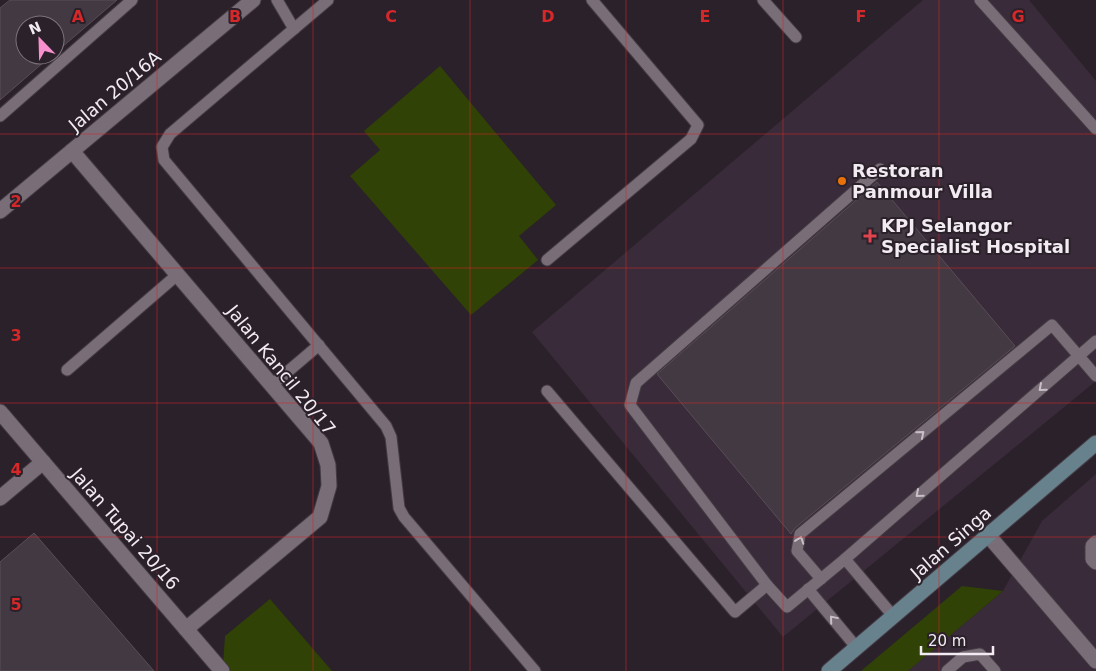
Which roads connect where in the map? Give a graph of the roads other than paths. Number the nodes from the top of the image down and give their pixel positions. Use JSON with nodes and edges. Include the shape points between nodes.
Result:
{"nodes":[{"id":1,"x":132,"y":0,"type":"edge"},
{"id":2,"x":253,"y":0,"type":"edge"},
{"id":3,"x":278,"y":0,"type":"edge"},
{"id":4,"x":328,"y":0,"type":"edge"},
{"id":5,"x":592,"y":0,"type":"edge"},
{"id":6,"x":763,"y":0,"type":"edge"},
{"id":7,"x":980,"y":0,"type":"edge"},
{"id":8,"x":294,"y":28,"type":"junction"},
{"id":9,"x":796,"y":37,"type":"dead end"},
{"id":10,"x":0,"y":116,"type":"edge"},
{"id":11,"x":1096,"y":129,"type":"edge"},
{"id":12,"x":72,"y":151,"type":"junction"},
{"id":13,"x":880,"y":169,"type":"dead end"},
{"id":14,"x":0,"y":211,"type":"edge"},
{"id":15,"x":547,"y":260,"type":"dead end"},
{"id":16,"x":178,"y":275,"type":"junction"},
{"id":17,"x":1096,"y":341,"type":"edge"},
{"id":18,"x":318,"y":345,"type":"junction"},
{"id":19,"x":1079,"y":356,"type":"junction"},
{"id":20,"x":67,"y":370,"type":"dead end"},
{"id":21,"x":1096,"y":376,"type":"edge"},
{"id":22,"x":272,"y":385,"type":"junction"},
{"id":23,"x":547,"y":391,"type":"dead end"},
{"id":24,"x":0,"y":412,"type":"edge"},
{"id":25,"x":1096,"y":443,"type":"edge"},
{"id":26,"x":43,"y":462,"type":"junction"},
{"id":27,"x":0,"y":498,"type":"edge"},
{"id":28,"x":988,"y":535,"type":"junction"},
{"id":29,"x":1096,"y":544,"type":"edge"},
{"id":30,"x":845,"y":559,"type":"junction"},
{"id":31,"x":1096,"y":562,"type":"edge"},
{"id":32,"x":821,"y":579,"type":"junction"},
{"id":33,"x":768,"y":585,"type":"junction"},
{"id":34,"x":808,"y":589,"type":"junction"},
{"id":35,"x":894,"y":617,"type":"junction"},
{"id":36,"x":186,"y":629,"type":"junction"},
{"id":37,"x":857,"y":648,"type":"junction"},
{"id":38,"x":1096,"y":661,"type":"edge"},
{"id":39,"x":222,"y":671,"type":"edge"},
{"id":40,"x":535,"y":671,"type":"edge"},
{"id":41,"x":829,"y":671,"type":"edge"},
{"id":42,"x":947,"y":671,"type":"edge"},
{"id":43,"x":995,"y":671,"type":"edge"}],
"edges":[{"from":1,"to":10,"type":"lane"},
{"from":2,"to":12,"type":"street","name":"Jalan 20/16A"},
{"from":3,"to":8,"type":"lane"},
{"from":4,"to":8,"type":"lane"},
{"from":5,"to":15,"type":"lane","via":[[698,125],[691,139]]},
{"from":6,"to":9,"type":"lane"},
{"from":7,"to":11,"type":"lane"},
{"from":8,"to":18,"type":"lane","via":[[170,134],[162,147],[164,160]]},
{"from":12,"to":14,"type":"street","name":"Jalan 20/16A"},
{"from":12,"to":16,"type":"street","name":"Jalan Kancil 20/17"},
{"from":13,"to":33,"type":"lane","via":[[636,383],[630,405]]},
{"from":16,"to":20,"type":"lane"},
{"from":16,"to":22,"type":"street","name":"Jalan Kancil 20/17"},
{"from":17,"to":19,"type":"lane"},
{"from":18,"to":22,"type":"lane"},
{"from":18,"to":40,"type":"lane","via":[[386,426],[391,437],[399,508],[404,517]]},
{"from":19,"to":21,"type":"lane"},
{"from":19,"to":30,"type":"lane","one_way":true},
{"from":32,"to":19,"type":"lane","one_way":true,"via":[[797,551],[800,534],[1052,325]]},
{"from":22,"to":36,"type":"street","name":"Jalan Kancil 20/17","via":[[321,443],[328,465],[329,486],[320,517]]},
{"from":23,"to":33,"type":"lane","via":[[734,612]]},
{"from":24,"to":26,"type":"street","name":"Jalan Tupai 20/16"},
{"from":25,"to":28,"type":"street","name":"Jalan Singa"},
{"from":26,"to":27,"type":"street"},
{"from":26,"to":36,"type":"street","name":"Jalan Tupai 20/16"},
{"from":28,"to":35,"type":"street","name":"Jalan Singa"},
{"from":28,"to":38,"type":"street"},
{"from":29,"to":31,"type":"street","via":[[1093,546],[1093,559]]},
{"from":30,"to":32,"type":"lane"},
{"from":30,"to":35,"type":"lane"},
{"from":32,"to":34,"type":"lane"},
{"from":33,"to":34,"type":"lane","via":[[787,607]]},
{"from":37,"to":34,"type":"lane","one_way":true},
{"from":35,"to":37,"type":"street","name":"Jalan Singa"},
{"from":36,"to":39,"type":"street","name":"Jalan Tupai 20/16"},
{"from":37,"to":41,"type":"street","name":"Jalan Singa"},
{"from":42,"to":43,"type":"lane","via":[[963,657],[980,654]]}]}
